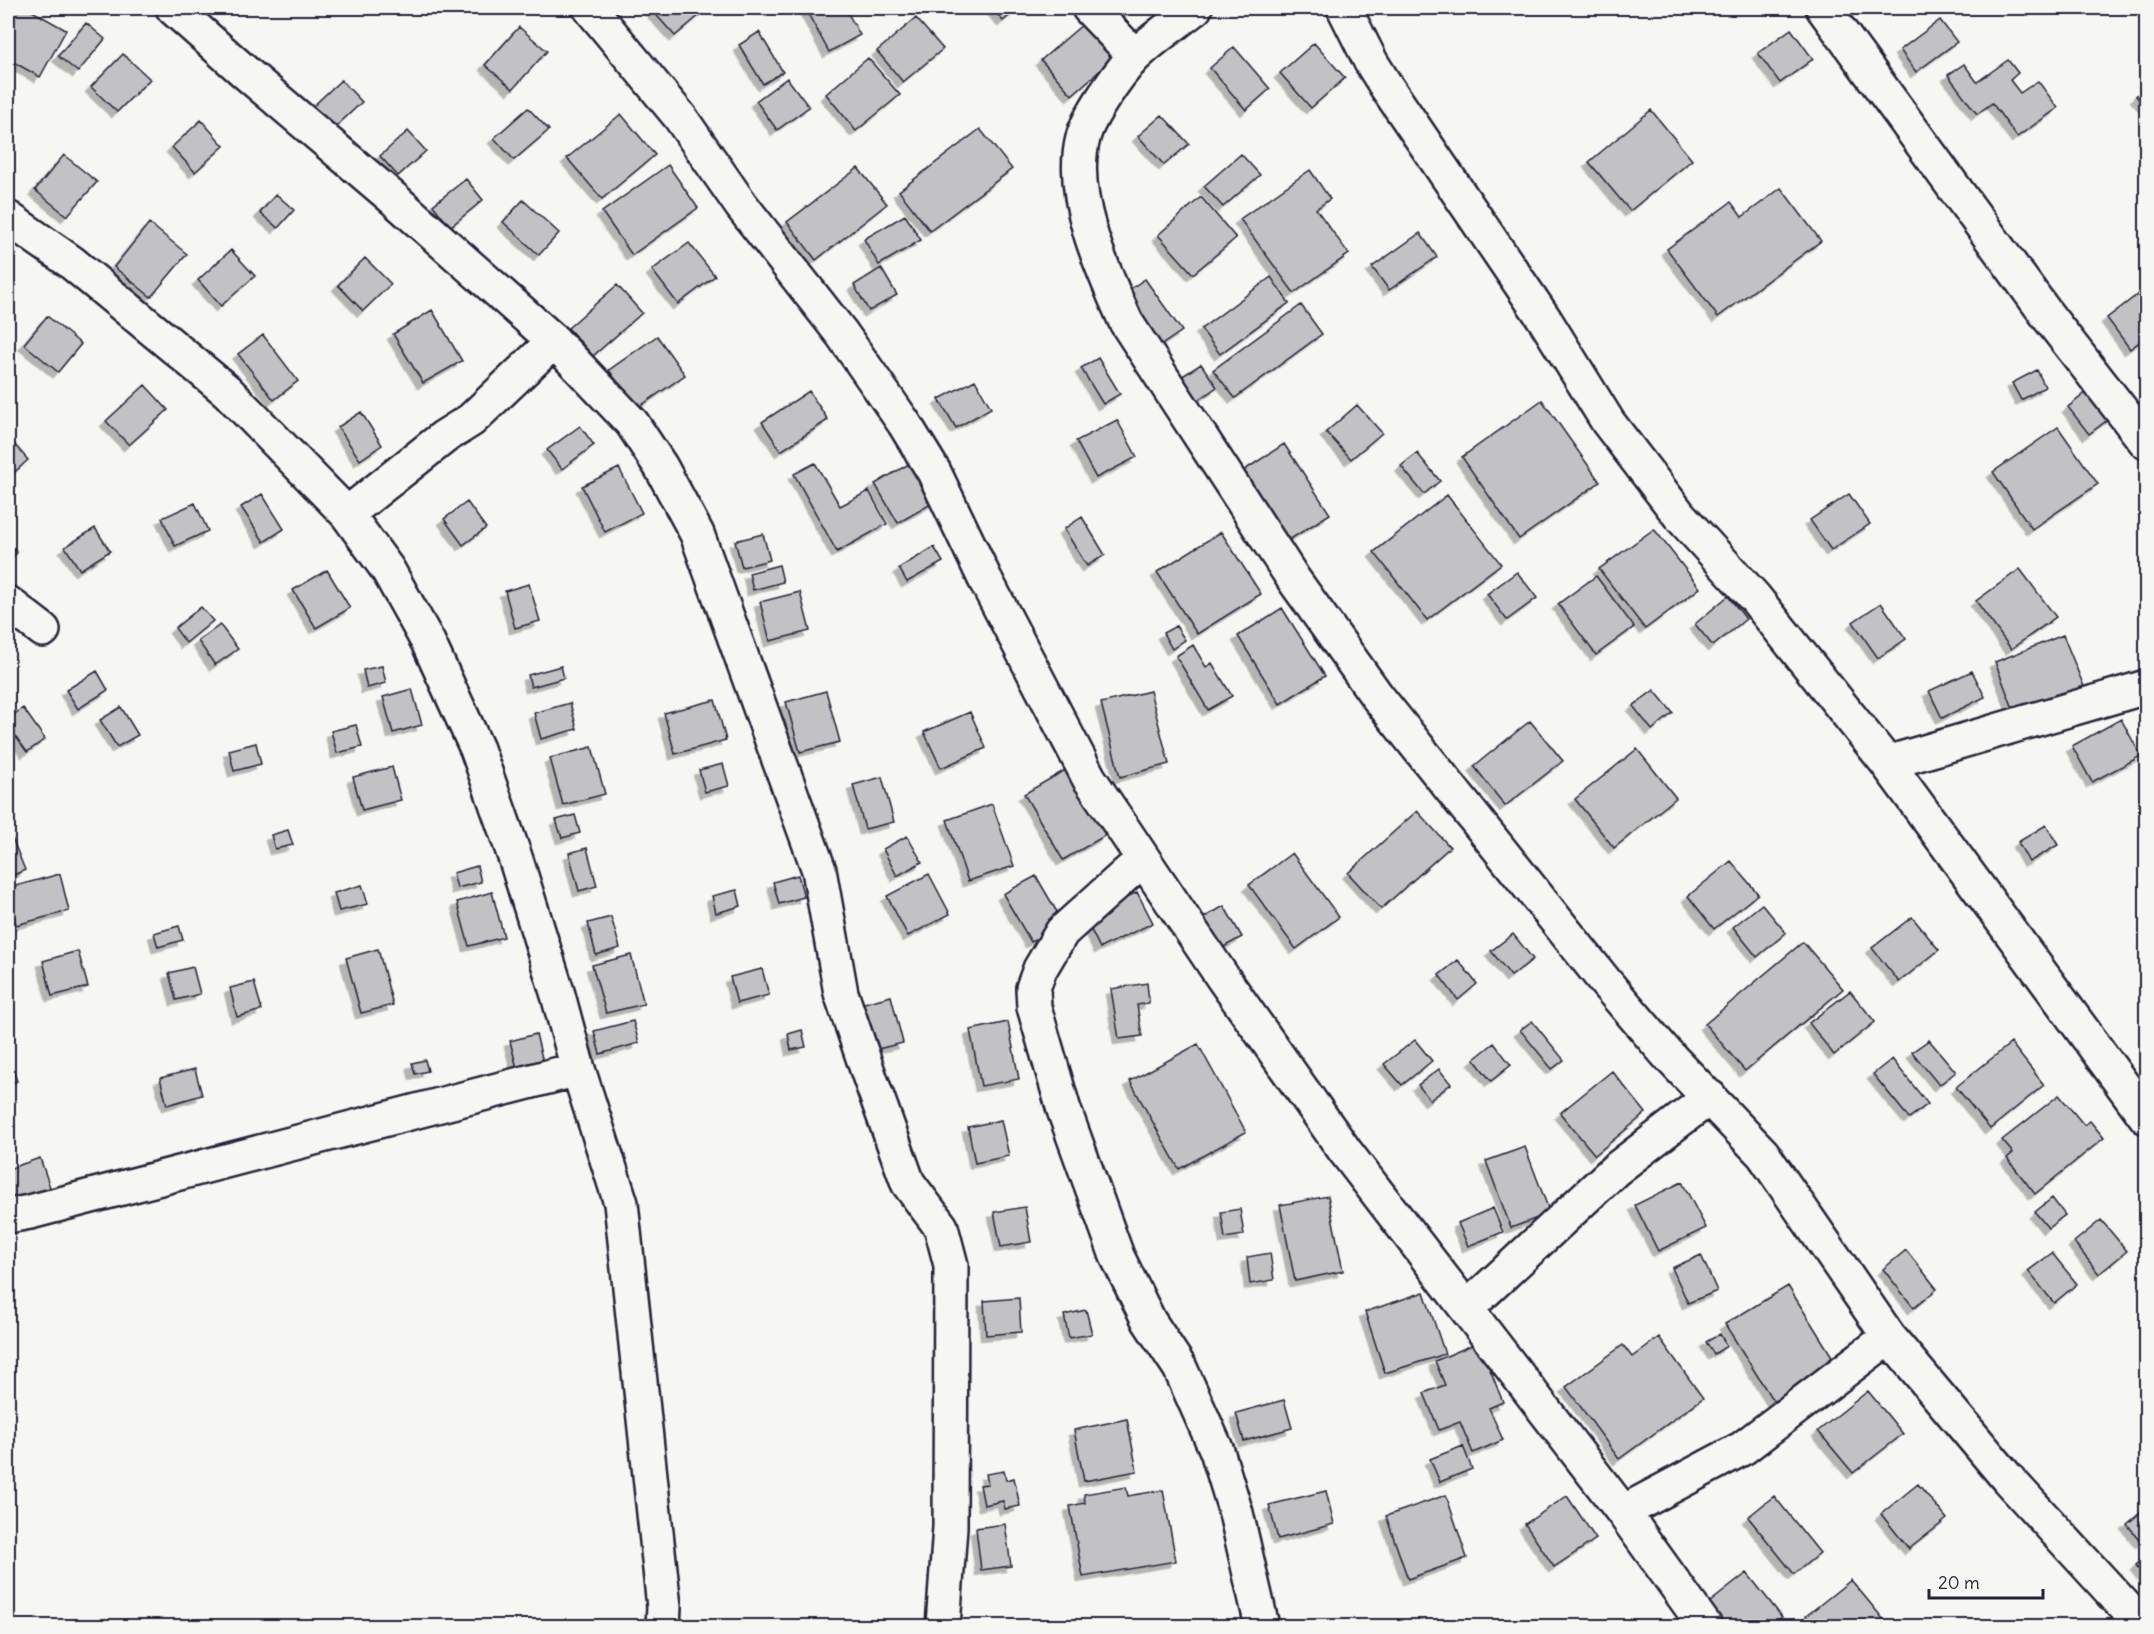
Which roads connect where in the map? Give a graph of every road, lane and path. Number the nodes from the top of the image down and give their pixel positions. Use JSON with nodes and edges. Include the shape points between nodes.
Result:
{"nodes":[{"id":1,"x":173,"y":8,"type":"edge"},
{"id":2,"x":590,"y":8,"type":"edge"},
{"id":3,"x":1089,"y":8,"type":"edge"},
{"id":4,"x":1195,"y":8,"type":"edge"},
{"id":5,"x":1344,"y":8,"type":"edge"},
{"id":6,"x":1823,"y":8,"type":"edge"},
{"id":7,"x":1135,"y":56,"type":"junction"},
{"id":8,"x":8,"y":218,"type":"edge"},
{"id":9,"x":554,"y":341,"type":"junction"},
{"id":10,"x":2146,"y":442,"type":"edge"},
{"id":11,"x":347,"y":514,"type":"junction"},
{"id":12,"x":8,"y":603,"type":"edge"},
{"id":13,"x":43,"y":630,"type":"dead end"},
{"id":14,"x":2146,"y":687,"type":"edge"},
{"id":15,"x":1887,"y":763,"type":"junction"},
{"id":16,"x":1143,"y":859,"type":"junction"},
{"id":17,"x":578,"y":1069,"type":"junction"},
{"id":18,"x":1710,"y":1097,"type":"junction"},
{"id":19,"x":2146,"y":1117,"type":"edge"},
{"id":20,"x":8,"y":1216,"type":"edge"},
{"id":21,"x":1467,"y":1308,"type":"junction"},
{"id":22,"x":1888,"y":1337,"type":"junction"},
{"id":23,"x":1623,"y":1512,"type":"junction"},
{"id":24,"x":663,"y":1626,"type":"edge"},
{"id":25,"x":943,"y":1626,"type":"edge"},
{"id":26,"x":1262,"y":1626,"type":"edge"},
{"id":27,"x":1705,"y":1626,"type":"edge"},
{"id":28,"x":2143,"y":1626,"type":"edge"}],
"edges":[{"from":1,"to":9,"type":"street"},
{"from":2,"to":16,"type":"street","via":[[680,117],[904,423],[934,472],[1089,778]]},
{"from":3,"to":7,"type":"street"},
{"from":4,"to":7,"type":"street"},
{"from":5,"to":15,"type":"street","via":[[1386,86],[1545,320],[1608,423],[1680,516],[1755,598]]},
{"from":6,"to":10,"type":"street","via":[[2047,315]]},
{"from":7,"to":18,"type":"street","via":[[1117,78],[1083,136],[1079,169],[1085,210],[1126,322],[1294,580],[1377,696],[1607,984]]},
{"from":8,"to":11,"type":"street","via":[[71,262],[227,391]]},
{"from":9,"to":11,"type":"street","via":[[471,420]]},
{"from":9,"to":25,"type":"street","via":[[632,423],[698,534],[819,870],[841,993],[869,1076],[908,1183],[941,1227],[951,1264],[950,1527]]},
{"from":11,"to":17,"type":"street","via":[[388,570],[428,642],[477,749],[516,860]]},
{"from":12,"to":13,"type":"street"},
{"from":14,"to":15,"type":"street"},
{"from":15,"to":19,"type":"street"},
{"from":16,"to":21,"type":"street","via":[[1345,1151]]},
{"from":16,"to":26,"type":"street","via":[[1062,932],[1040,969],[1033,988],[1034,1006],[1064,1110],[1117,1256],[1149,1320],[1180,1368],[1217,1451]]},
{"from":17,"to":20,"type":"street"},
{"from":17,"to":24,"type":"street","via":[[621,1203]]},
{"from":18,"to":21,"type":"street","via":[[1615,1170]]},
{"from":18,"to":22,"type":"street","via":[[1763,1154]]},
{"from":21,"to":23,"type":"street"},
{"from":22,"to":23,"type":"street","via":[[1743,1448]]},
{"from":22,"to":28,"type":"street","via":[[2008,1479]]},
{"from":23,"to":27,"type":"street"}]}
